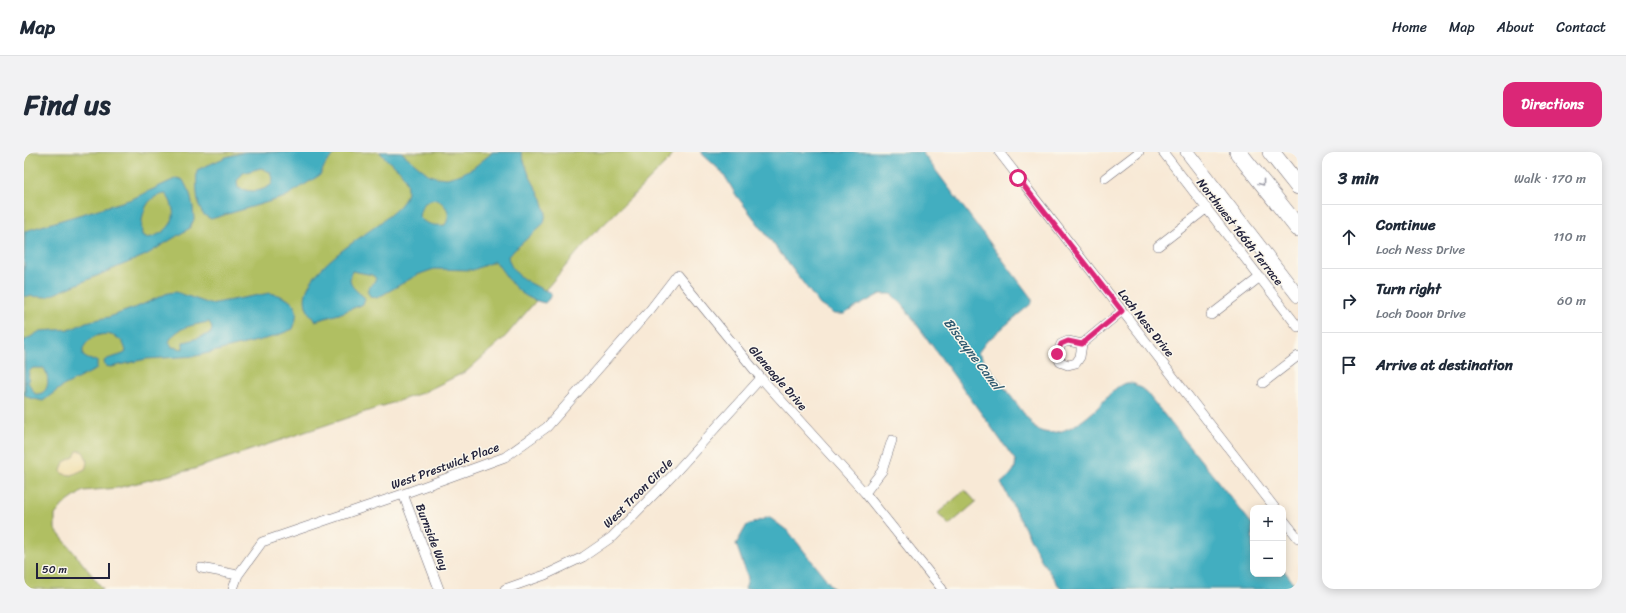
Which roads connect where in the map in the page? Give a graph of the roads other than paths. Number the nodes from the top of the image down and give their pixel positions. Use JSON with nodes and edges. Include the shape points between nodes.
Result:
{"nodes":[{"id":1,"x":999,"y":152,"type":"edge"},
{"id":2,"x":1139,"y":152,"type":"edge"},
{"id":3,"x":1163,"y":152,"type":"edge"},
{"id":4,"x":1187,"y":152,"type":"edge"},
{"id":5,"x":1238,"y":152,"type":"edge"},
{"id":6,"x":1272,"y":152,"type":"edge"},
{"id":7,"x":1105,"y":178,"type":"dead end"},
{"id":8,"x":1298,"y":186,"type":"edge"},
{"id":9,"x":1207,"y":208,"type":"junction"},
{"id":10,"x":1298,"y":228,"type":"edge"},
{"id":11,"x":1158,"y":246,"type":"dead end"},
{"id":12,"x":677,"y":275,"type":"joint"},
{"id":13,"x":1260,"y":277,"type":"junction"},
{"id":14,"x":1298,"y":296,"type":"edge"},
{"id":15,"x":1122,"y":311,"type":"junction"},
{"id":16,"x":1211,"y":315,"type":"dead end"},
{"id":17,"x":1298,"y":327,"type":"edge"},
{"id":18,"x":1082,"y":344,"type":"dead end"},
{"id":19,"x":1298,"y":356,"type":"edge"},
{"id":20,"x":762,"y":378,"type":"junction"},
{"id":21,"x":1263,"y":383,"type":"dead end"},
{"id":22,"x":892,"y":440,"type":"dead end"},
{"id":23,"x":403,"y":494,"type":"junction"},
{"id":24,"x":865,"y":494,"type":"junction"},
{"id":25,"x":1273,"y":505,"type":"edge"},
{"id":26,"x":1286,"y":523,"type":"edge"},
{"id":27,"x":1298,"y":538,"type":"edge"},
{"id":28,"x":201,"y":568,"type":"dead end"},
{"id":29,"x":238,"y":575,"type":"junction"},
{"id":30,"x":233,"y":589,"type":"edge"},
{"id":31,"x":439,"y":589,"type":"edge"},
{"id":32,"x":505,"y":589,"type":"edge"},
{"id":33,"x":942,"y":589,"type":"edge"}],
"edges":[{"from":1,"to":15,"type":"street","name":"Loch Ness Drive"},
{"from":2,"to":7,"type":"street"},
{"from":3,"to":9,"type":"street","name":"Northwest 166th Terrace"},
{"from":4,"to":14,"type":"street"},
{"from":5,"to":10,"type":"highway","one_way":true},
{"from":6,"to":8,"type":"highway"},
{"from":9,"to":11,"type":"street"},
{"from":9,"to":13,"type":"street","name":"Northwest 166th Terrace"},
{"from":12,"to":20,"type":"street","name":"Gleneagle Drive"},
{"from":12,"to":23,"type":"street","name":"West Prestwick Place","via":[[650,310],[546,427],[505,457]]},
{"from":13,"to":16,"type":"street"},
{"from":13,"to":17,"type":"street","name":"Northwest 166th Terrace"},
{"from":15,"to":18,"type":"street"},
{"from":15,"to":25,"type":"street","name":"Loch Ness Drive"},
{"from":19,"to":21,"type":"street"},
{"from":20,"to":24,"type":"street","name":"Gleneagle Drive"},
{"from":20,"to":32,"type":"street","name":"West Troon Circle","via":[[612,537],[583,557]]},
{"from":22,"to":24,"type":"street","via":[[882,471]]},
{"from":23,"to":29,"type":"street","name":"West Prestwick Place","via":[[262,542]]},
{"from":23,"to":31,"type":"street","name":"Burnside Way"},
{"from":24,"to":33,"type":"street","name":"Gleneagle Drive"},
{"from":26,"to":27,"type":"street"},
{"from":28,"to":29,"type":"street"},
{"from":29,"to":30,"type":"street","name":"West Prestwick Place"}]}
